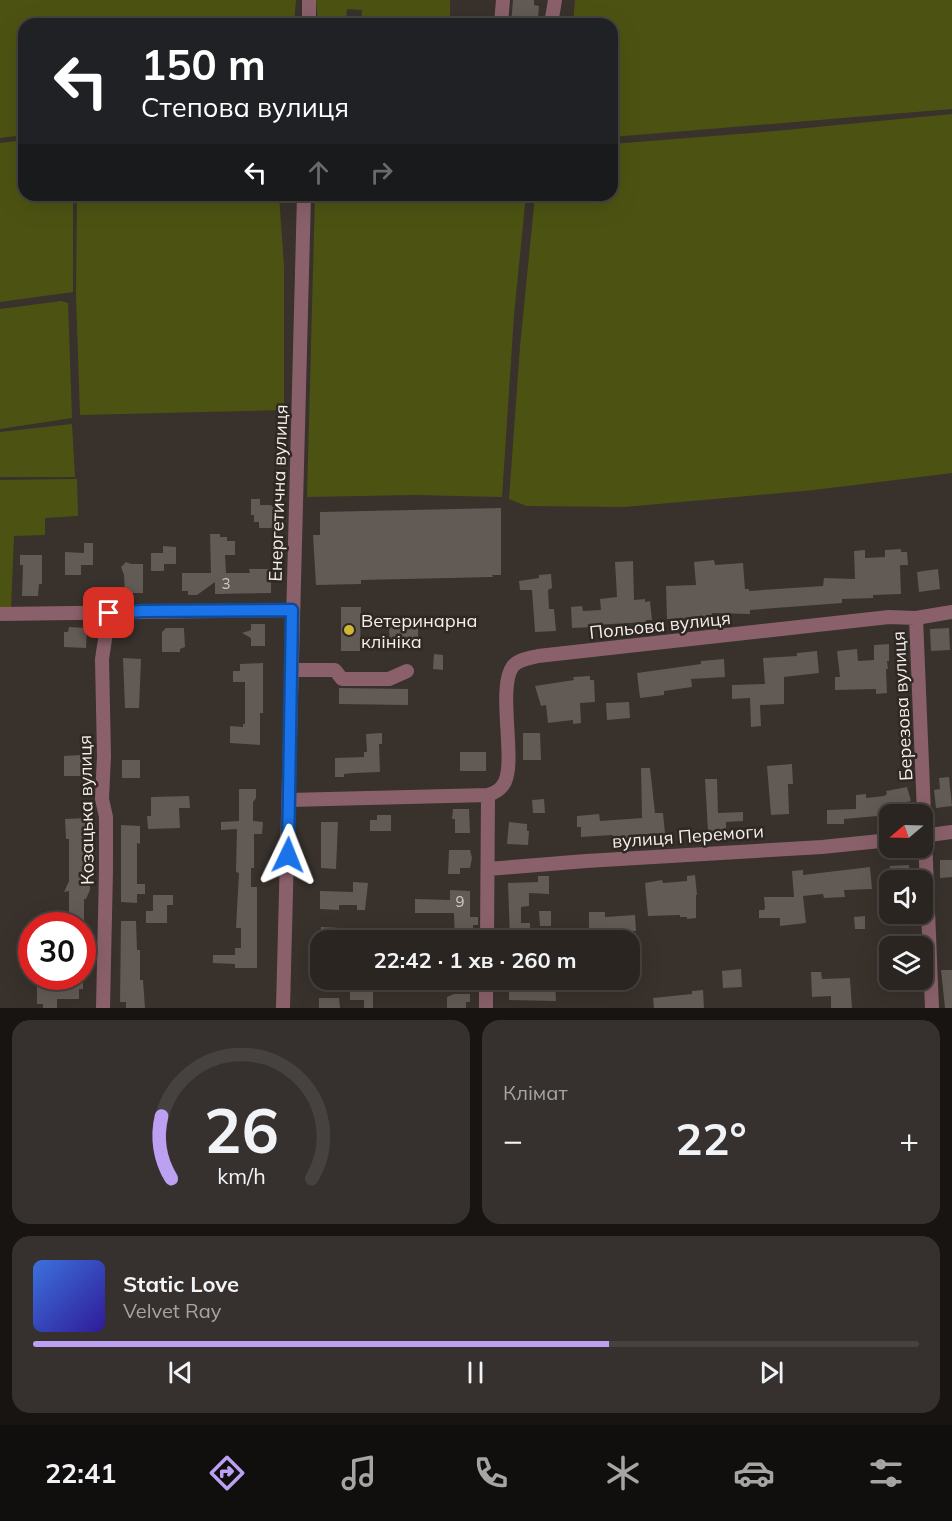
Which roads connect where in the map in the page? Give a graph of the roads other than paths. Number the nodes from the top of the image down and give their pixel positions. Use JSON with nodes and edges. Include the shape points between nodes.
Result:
{"nodes":[{"id":1,"x":309,"y":0,"type":"edge"},
{"id":2,"x":503,"y":0,"type":"edge"},
{"id":3,"x":555,"y":0,"type":"edge"},
{"id":4,"x":309,"y":18,"type":"edge"},
{"id":5,"x":502,"y":18,"type":"edge"},
{"id":6,"x":552,"y":18,"type":"edge"},
{"id":7,"x":304,"y":201,"type":"edge"},
{"id":8,"x":292,"y":610,"type":"junction"},
{"id":9,"x":952,"y":612,"type":"edge"},
{"id":10,"x":109,"y":613,"type":"junction"},
{"id":11,"x":0,"y":614,"type":"edge"},
{"id":12,"x":916,"y":618,"type":"junction"},
{"id":13,"x":291,"y":670,"type":"junction"},
{"id":14,"x":407,"y":671,"type":"dead end"},
{"id":15,"x":488,"y":795,"type":"junction"},
{"id":16,"x":289,"y":800,"type":"junction"},
{"id":17,"x":923,"y":804,"type":"edge"},
{"id":18,"x":952,"y":832,"type":"edge"},
{"id":19,"x":933,"y":835,"type":"edge"},
{"id":20,"x":879,"y":841,"type":"edge"},
{"id":21,"x":925,"y":858,"type":"edge"},
{"id":22,"x":488,"y":869,"type":"junction"},
{"id":23,"x":487,"y":930,"type":"edge"},
{"id":24,"x":486,"y":990,"type":"edge"},
{"id":25,"x":103,"y":1008,"type":"edge"},
{"id":26,"x":283,"y":1008,"type":"edge"},
{"id":27,"x":486,"y":1008,"type":"edge"},
{"id":28,"x":932,"y":1008,"type":"edge"}],
"edges":[{"from":1,"to":4,"type":"street"},
{"from":2,"to":5,"type":"street"},
{"from":3,"to":6,"type":"street"},
{"from":7,"to":8,"type":"street","name":"Енергетична вулиця"},
{"from":8,"to":10,"type":"street"},
{"from":8,"to":13,"type":"street","name":"Енергетична вулиця"},
{"from":9,"to":12,"type":"street","name":"Польова вулиця"},
{"from":10,"to":11,"type":"street"},
{"from":10,"to":25,"type":"street","name":"Козацька вулиця","via":[[102,659],[102,799],[106,817]]},
{"from":12,"to":15,"type":"street","name":"Польова вулиця","via":[[880,618],[521,660],[512,667],[507,689],[505,784]]},
{"from":12,"to":17,"type":"street","name":"Березова вулиця"},
{"from":13,"to":14,"type":"street","via":[[335,670],[342,679],[389,679]]},
{"from":13,"to":16,"type":"street","name":"Енергетична вулиця"},
{"from":15,"to":16,"type":"street"},
{"from":15,"to":22,"type":"street"},
{"from":16,"to":26,"type":"street","name":"Енергетична вулиця"},
{"from":18,"to":19,"type":"street"},
{"from":20,"to":22,"type":"street","name":"вулиця Перемоги"},
{"from":21,"to":28,"type":"street","name":"Березова вулиця"},
{"from":22,"to":23,"type":"street"},
{"from":24,"to":27,"type":"street"}]}
